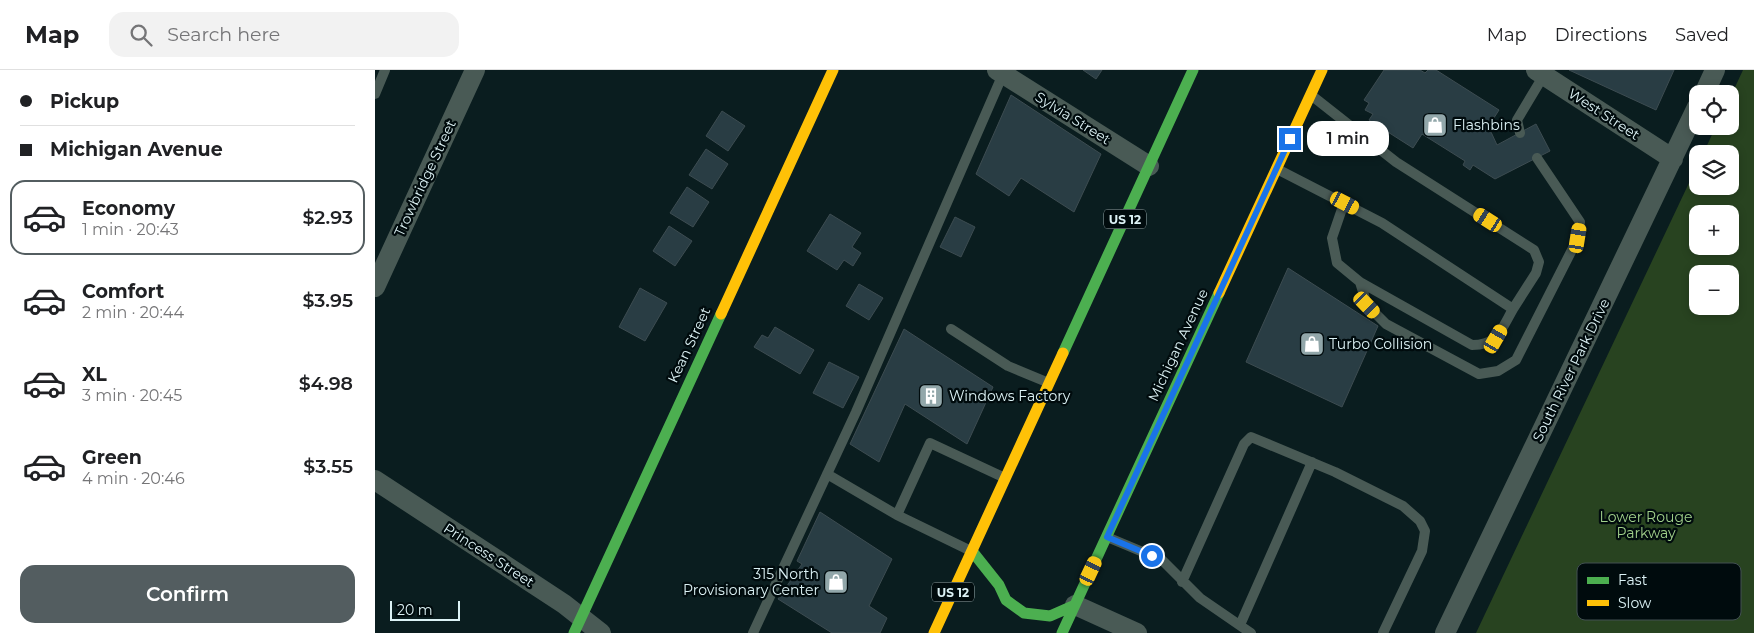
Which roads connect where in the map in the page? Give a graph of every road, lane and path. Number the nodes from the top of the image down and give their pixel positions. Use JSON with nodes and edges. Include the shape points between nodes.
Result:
{"nodes":[{"id":1,"x":385,"y":70,"type":"edge"},
{"id":2,"x":475,"y":70,"type":"edge"},
{"id":3,"x":833,"y":70,"type":"edge"},
{"id":4,"x":1193,"y":70,"type":"edge"},
{"id":5,"x":1322,"y":70,"type":"edge"},
{"id":6,"x":1715,"y":70,"type":"edge"},
{"id":7,"x":1000,"y":72,"type":"edge"},
{"id":8,"x":1540,"y":73,"type":"edge"},
{"id":9,"x":1708,"y":85,"type":"edge"},
{"id":10,"x":375,"y":94,"type":"edge"},
{"id":11,"x":1311,"y":95,"type":"junction"},
{"id":12,"x":1689,"y":124,"type":"edge"},
{"id":13,"x":1520,"y":133,"type":"dead end"},
{"id":14,"x":1537,"y":158,"type":"dead end"},
{"id":15,"x":1673,"y":158,"type":"junction"},
{"id":16,"x":1149,"y":166,"type":"junction"},
{"id":17,"x":1276,"y":168,"type":"junction"},
{"id":18,"x":1345,"y":203,"type":"junction"},
{"id":19,"x":1360,"y":282,"type":"junction"},
{"id":20,"x":375,"y":287,"type":"edge"},
{"id":21,"x":1513,"y":309,"type":"junction"},
{"id":22,"x":951,"y":329,"type":"dead end"},
{"id":23,"x":1049,"y":383,"type":"junction"},
{"id":24,"x":1312,"y":462,"type":"junction"},
{"id":25,"x":827,"y":474,"type":"junction"},
{"id":26,"x":1006,"y":478,"type":"junction"},
{"id":27,"x":375,"y":480,"type":"edge"},
{"id":28,"x":897,"y":515,"type":"junction"},
{"id":29,"x":1107,"y":537,"type":"junction"},
{"id":30,"x":972,"y":551,"type":"junction"},
{"id":31,"x":1182,"y":582,"type":"junction"},
{"id":32,"x":1075,"y":605,"type":"junction"},
{"id":33,"x":577,"y":625,"type":"edge"},
{"id":34,"x":1240,"y":625,"type":"junction"},
{"id":35,"x":601,"y":633,"type":"edge"},
{"id":36,"x":753,"y":633,"type":"edge"},
{"id":37,"x":934,"y":633,"type":"edge"},
{"id":38,"x":1062,"y":633,"type":"edge"},
{"id":39,"x":1137,"y":633,"type":"edge"},
{"id":40,"x":1251,"y":633,"type":"edge"},
{"id":41,"x":1383,"y":633,"type":"edge"},
{"id":42,"x":1445,"y":633,"type":"edge"}],
"edges":[{"from":1,"to":10,"type":"lane"},
{"from":2,"to":20,"type":"street","name":"Trowbridge Street"},
{"from":3,"to":33,"type":"main road","name":"Kean Street"},
{"from":4,"to":16,"type":"main road","number":"US 12"},
{"from":5,"to":11,"type":"main road","name":"Michigan Avenue"},
{"from":6,"to":9,"type":"street"},
{"from":7,"to":16,"type":"street","name":"Sylvia Street"},
{"from":7,"to":25,"type":"lane"},
{"from":8,"to":13,"type":"lane","via":[[1517,120]]},
{"from":8,"to":15,"type":"street","name":"West Street"},
{"from":11,"to":17,"type":"main road","name":"Michigan Avenue"},
{"from":11,"to":21,"type":"lane","via":[[1396,162],[1534,250],[1539,262]]},
{"from":12,"to":15,"type":"street","name":"South River Park Drive"},
{"from":14,"to":19,"type":"lane","via":[[1580,222],[1578,238],[1516,360],[1498,371],[1479,374],[1386,324],[1367,305]]},
{"from":15,"to":42,"type":"street","name":"South River Park Drive"},
{"from":16,"to":23,"type":"main road","number":"US 12"},
{"from":17,"to":18,"type":"lane"},
{"from":17,"to":29,"type":"main road","name":"Michigan Avenue"},
{"from":18,"to":19,"type":"lane","via":[[1332,238],[1337,263]]},
{"from":18,"to":21,"type":"lane","via":[[1383,223]]},
{"from":19,"to":21,"type":"lane","via":[[1471,345],[1484,345],[1496,339]]},
{"from":22,"to":23,"type":"lane","via":[[1008,366]]},
{"from":23,"to":26,"type":"main road","number":"US 12"},
{"from":24,"to":31,"type":"lane","via":[[1251,437],[1244,444]]},
{"from":24,"to":34,"type":"lane"},
{"from":24,"to":41,"type":"lane","via":[[1403,506],[1420,521],[1425,531],[1422,550]]},
{"from":25,"to":28,"type":"lane"},
{"from":25,"to":36,"type":"lane"},
{"from":26,"to":28,"type":"lane","via":[[930,443]]},
{"from":26,"to":30,"type":"main road","number":"US 12"},
{"from":27,"to":33,"type":"street","name":"Princess Street","via":[[564,604]]},
{"from":28,"to":30,"type":"lane"},
{"from":29,"to":31,"type":"lane","via":[[1162,560]]},
{"from":29,"to":32,"type":"main road","name":"Michigan Avenue"},
{"from":30,"to":32,"type":"main road","via":[[1007,601],[1019,610],[1044,618],[1062,614]]},
{"from":30,"to":37,"type":"main road","number":"US 12"},
{"from":31,"to":34,"type":"lane"},
{"from":32,"to":38,"type":"main road","name":"Michigan Avenue"},
{"from":32,"to":39,"type":"street"},
{"from":33,"to":35,"type":"street","name":"Princess Street"},
{"from":34,"to":40,"type":"lane"}]}
